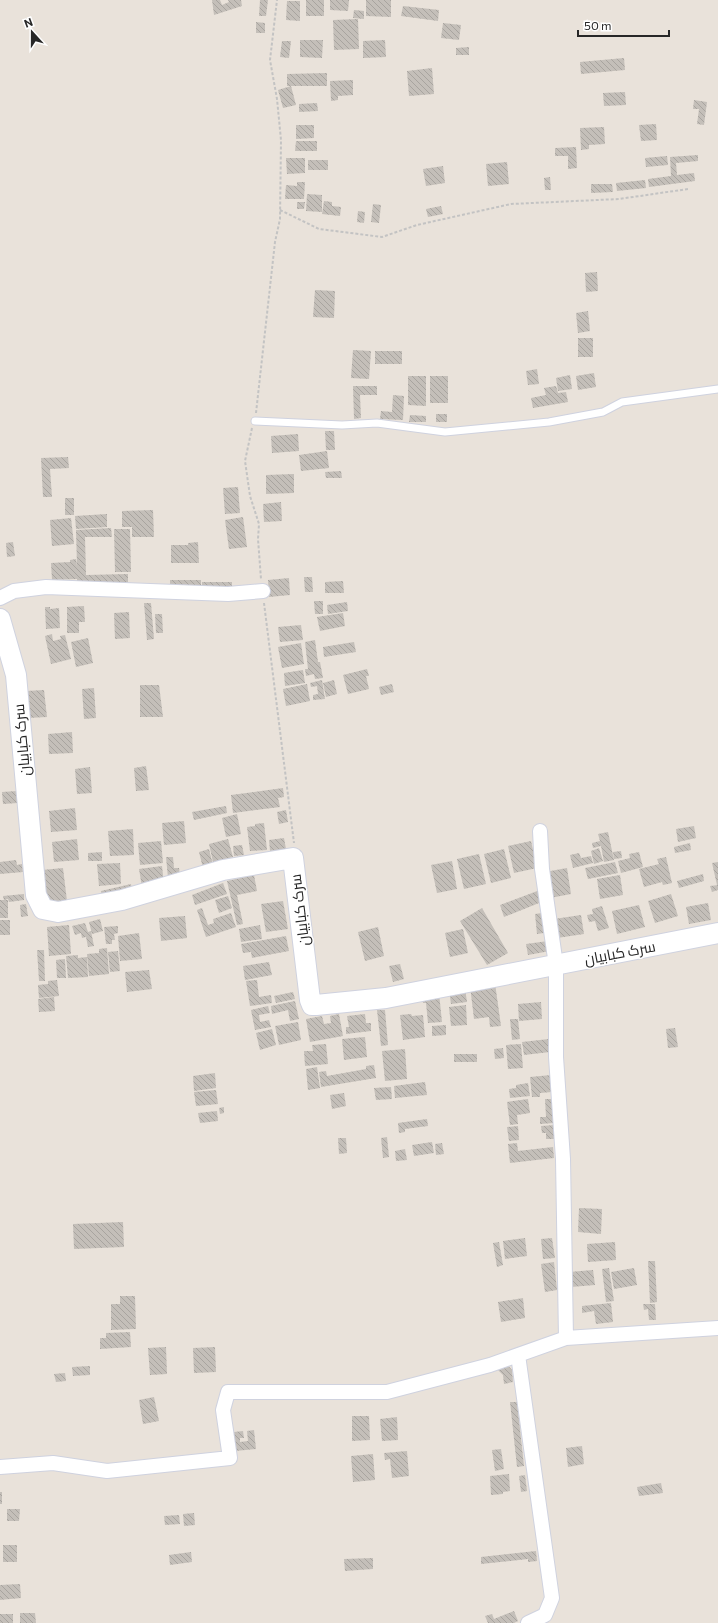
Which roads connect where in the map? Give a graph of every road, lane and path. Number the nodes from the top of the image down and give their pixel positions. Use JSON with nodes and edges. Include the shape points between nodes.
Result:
{"nodes":[{"id":1,"x":688,"y":189,"type":"dead end"},
{"id":2,"x":280,"y":210,"type":"dead end"},
{"id":3,"x":718,"y":389,"type":"edge"},
{"id":4,"x":255,"y":421,"type":"dead end"},
{"id":5,"x":263,"y":591,"type":"dead end"},
{"id":6,"x":0,"y":598,"type":"edge"},
{"id":7,"x":0,"y":619,"type":"edge"},
{"id":8,"x":540,"y":831,"type":"dead end"},
{"id":9,"x":718,"y":933,"type":"edge"},
{"id":10,"x":556,"y":965,"type":"junction"},
{"id":11,"x":718,"y":1328,"type":"edge"},
{"id":12,"x":566,"y":1338,"type":"junction"},
{"id":13,"x":518,"y":1355,"type":"junction"},
{"id":14,"x":0,"y":1467,"type":"edge"},
{"id":15,"x":528,"y":1623,"type":"edge"}],
"edges":[{"from":1,"to":2,"type":"path","via":[[619,199],[511,204],[417,225],[382,237],[319,229]]},
{"from":3,"to":4,"type":"lane","via":[[622,402],[603,412],[549,422],[445,432],[377,423],[342,425]]},
{"from":5,"to":6,"type":"street","via":[[228,594],[46,587],[14,591]]},
{"from":7,"to":10,"type":"street","name":"سرک کبابیان","via":[[16,675],[36,895],[43,909],[58,912],[122,900],[223,870],[293,858],[310,1000],[316,1006],[386,998]]},
{"from":8,"to":10,"type":"street","via":[[542,869]]},
{"from":9,"to":10,"type":"street","name":"سرک کبابیان"},
{"from":10,"to":12,"type":"street","via":[[556,1057],[563,1160]]},
{"from":11,"to":12,"type":"street"},
{"from":12,"to":13,"type":"street"},
{"from":13,"to":14,"type":"street","via":[[490,1365],[386,1392],[228,1392],[223,1410],[230,1458],[107,1471],[53,1463]]},
{"from":13,"to":15,"type":"street","via":[[552,1598],[545,1615]]}]}
